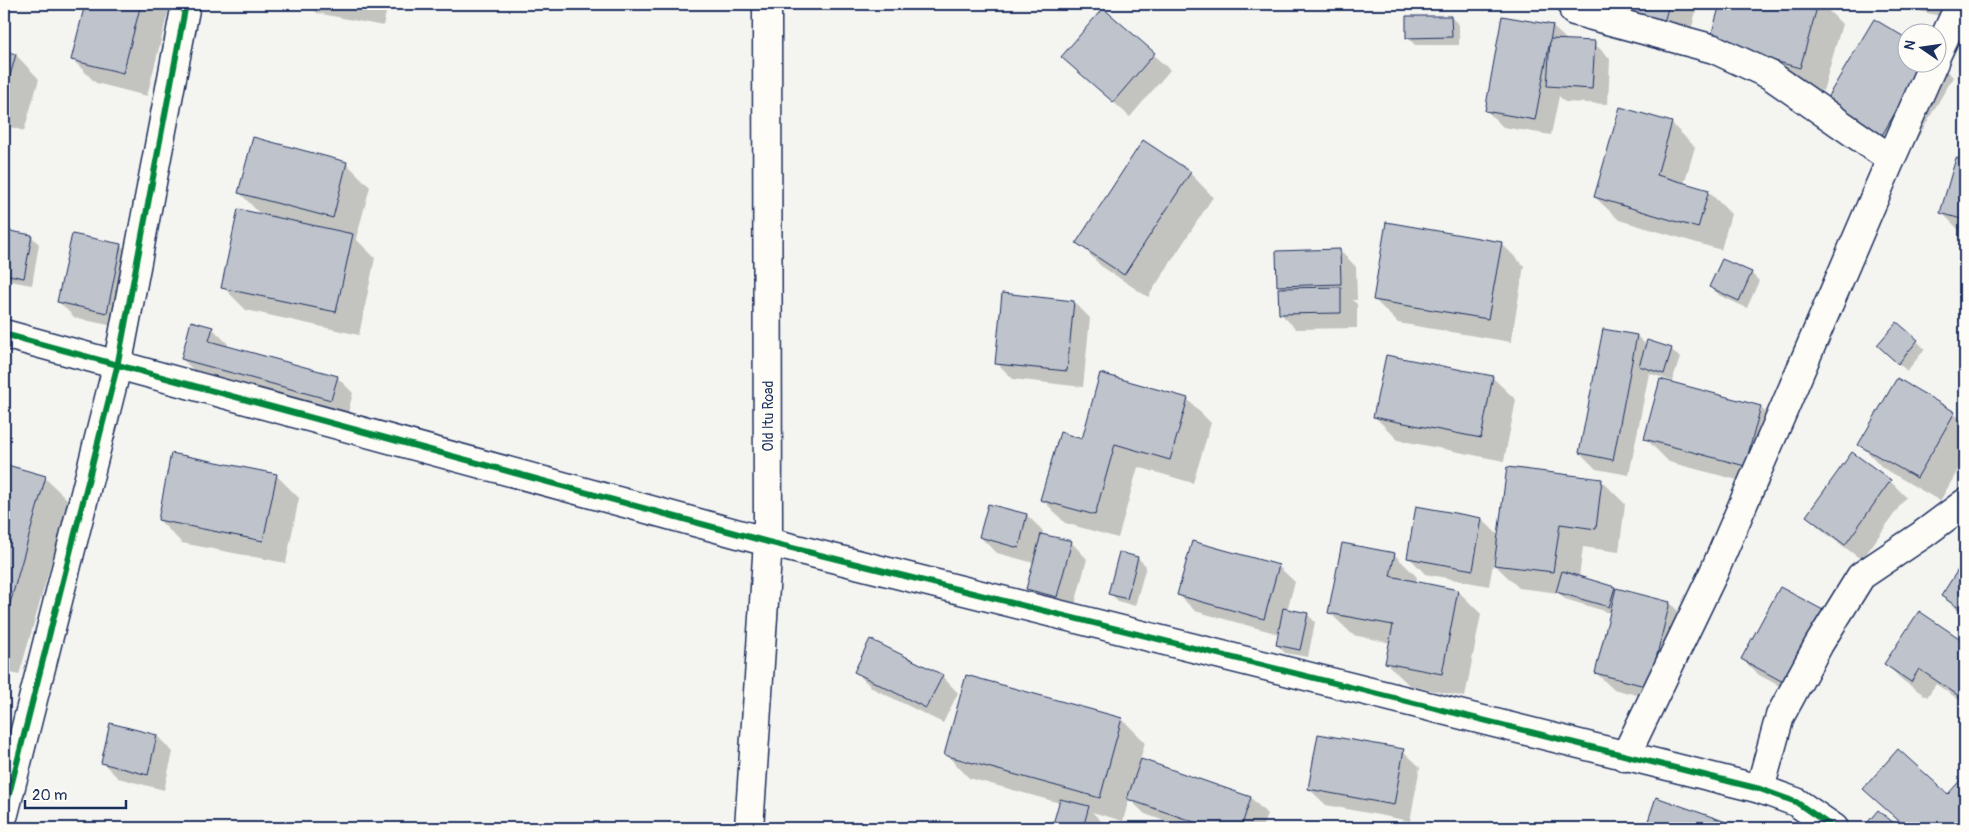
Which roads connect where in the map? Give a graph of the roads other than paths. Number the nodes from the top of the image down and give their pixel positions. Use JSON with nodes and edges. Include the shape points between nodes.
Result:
{"nodes":[{"id":1,"x":186,"y":4,"type":"edge"},
{"id":2,"x":767,"y":4,"type":"edge"},
{"id":3,"x":1960,"y":4,"type":"edge"},
{"id":4,"x":1574,"y":11,"type":"dead end"},
{"id":5,"x":1946,"y":34,"type":"edge"},
{"id":6,"x":1929,"y":72,"type":"edge"},
{"id":7,"x":1890,"y":159,"type":"junction"},
{"id":8,"x":4,"y":334,"type":"edge"},
{"id":9,"x":118,"y":367,"type":"junction"},
{"id":10,"x":1965,"y":503,"type":"edge"},
{"id":11,"x":768,"y":542,"type":"junction"},
{"id":12,"x":1625,"y":757,"type":"junction"},
{"id":13,"x":1760,"y":789,"type":"junction"},
{"id":14,"x":4,"y":814,"type":"edge"},
{"id":15,"x":748,"y":828,"type":"edge"},
{"id":16,"x":1834,"y":828,"type":"edge"}],
"edges":[{"from":1,"to":9,"type":"street"},
{"from":2,"to":11,"type":"street","name":"Old Itu Road"},
{"from":3,"to":5,"type":"street"},
{"from":4,"to":7,"type":"street","via":[[1714,49],[1770,75]]},
{"from":6,"to":7,"type":"street"},
{"from":7,"to":12,"type":"street","via":[[1714,572]]},
{"from":8,"to":9,"type":"street"},
{"from":9,"to":11,"type":"street"},
{"from":9,"to":14,"type":"street"},
{"from":10,"to":13,"type":"street","via":[[1861,576],[1780,716]]},
{"from":11,"to":12,"type":"street"},
{"from":11,"to":15,"type":"street","name":"Old Itu Road"},
{"from":12,"to":13,"type":"street"},
{"from":13,"to":16,"type":"street","via":[[1796,802]]}]}
